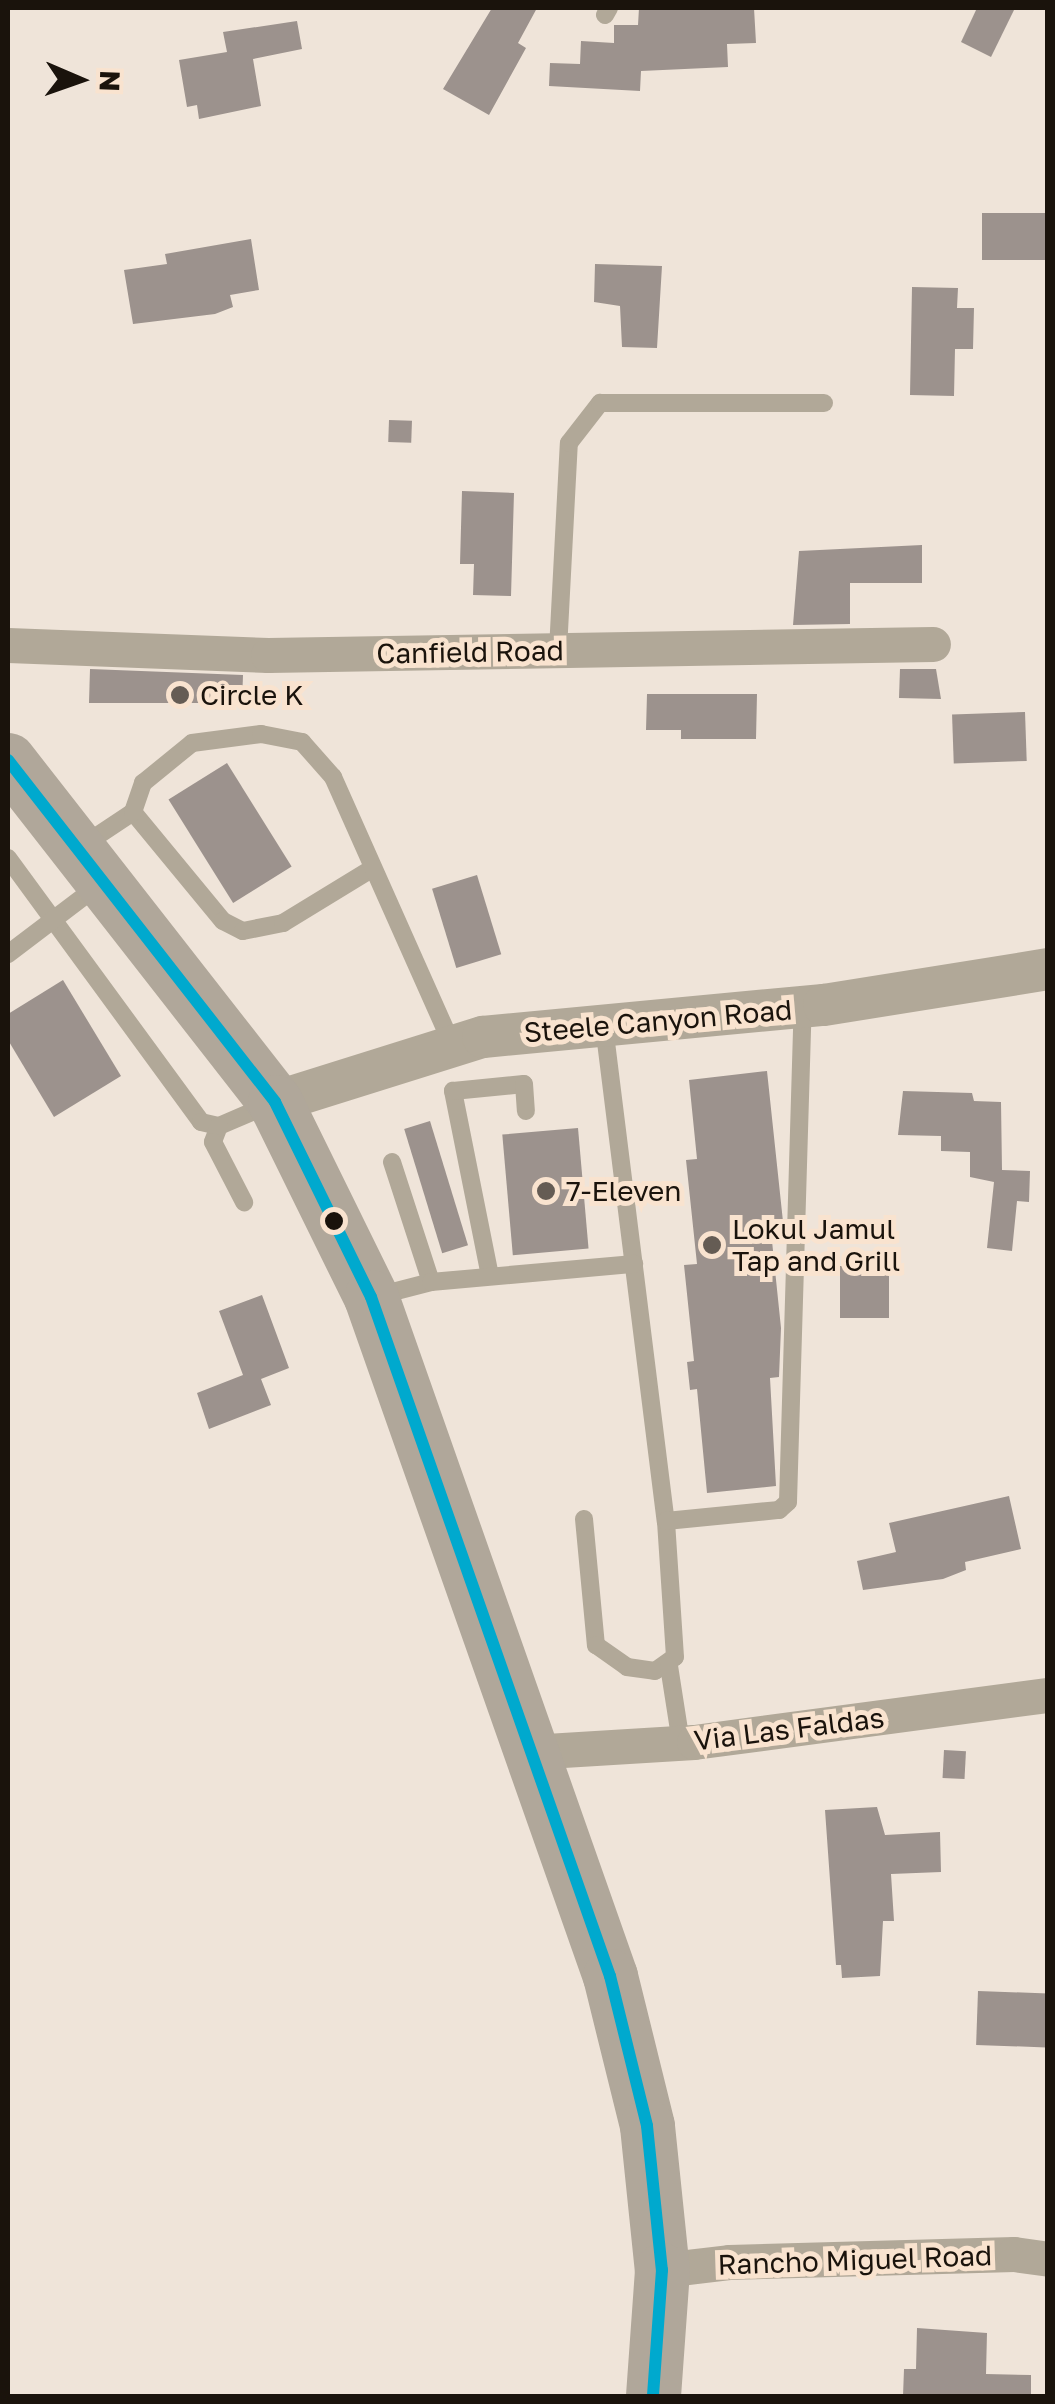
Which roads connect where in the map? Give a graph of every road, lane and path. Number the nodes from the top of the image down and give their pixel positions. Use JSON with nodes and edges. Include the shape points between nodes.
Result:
{"nodes":[{"id":1,"x":824,"y":403,"type":"dead end"},
{"id":2,"x":933,"y":644,"type":"dead end"},
{"id":3,"x":8,"y":646,"type":"edge"},
{"id":4,"x":558,"y":650,"type":"junction"},
{"id":5,"x":8,"y":760,"type":"edge"},
{"id":6,"x":132,"y":812,"type":"junction"},
{"id":7,"x":8,"y":858,"type":"edge"},
{"id":8,"x":90,"y":865,"type":"junction"},
{"id":9,"x":374,"y":868,"type":"junction"},
{"id":10,"x":56,"y":918,"type":"junction"},
{"id":11,"x":8,"y":954,"type":"edge"},
{"id":12,"x":1048,"y":969,"type":"edge"},
{"id":13,"x":802,"y":1007,"type":"junction"},
{"id":14,"x":604,"y":1026,"type":"junction"},
{"id":15,"x":453,"y":1047,"type":"junction"},
{"id":16,"x":274,"y":1102,"type":"junction"},
{"id":17,"x":526,"y":1111,"type":"dead end"},
{"id":18,"x":219,"y":1126,"type":"junction"},
{"id":19,"x":392,"y":1162,"type":"dead end"},
{"id":20,"x":244,"y":1202,"type":"dead end"},
{"id":21,"x":634,"y":1264,"type":"junction"},
{"id":22,"x":490,"y":1276,"type":"junction"},
{"id":23,"x":431,"y":1282,"type":"junction"},
{"id":24,"x":371,"y":1297,"type":"junction"},
{"id":25,"x":584,"y":1520,"type":"dead end"},
{"id":26,"x":666,"y":1521,"type":"junction"},
{"id":27,"x":668,"y":1666,"type":"junction"},
{"id":28,"x":1048,"y":1695,"type":"edge"},
{"id":29,"x":681,"y":1743,"type":"junction"},
{"id":30,"x":530,"y":1752,"type":"junction"},
{"id":31,"x":1048,"y":2259,"type":"edge"},
{"id":32,"x":662,"y":2270,"type":"junction"},
{"id":33,"x":654,"y":2396,"type":"edge"}],
"edges":[{"from":1,"to":4,"type":"lane","via":[[600,403],[568,443]]},
{"from":2,"to":4,"type":"street","name":"Canfield Road"},
{"from":3,"to":4,"type":"street","name":"Canfield Road","via":[[268,654]]},
{"from":5,"to":8,"type":"highway"},
{"from":6,"to":8,"type":"lane"},
{"from":6,"to":9,"type":"lane","via":[[223,921],[243,931],[283,923]]},
{"from":6,"to":9,"type":"lane","via":[[143,783],[192,743],[261,734],[302,742],[332,776]]},
{"from":7,"to":10,"type":"lane"},
{"from":8,"to":10,"type":"lane"},
{"from":8,"to":16,"type":"highway"},
{"from":9,"to":15,"type":"lane"},
{"from":10,"to":11,"type":"lane"},
{"from":10,"to":18,"type":"lane","via":[[201,1122]]},
{"from":12,"to":13,"type":"street","name":"Steele Canyon Road"},
{"from":13,"to":14,"type":"street","name":"Steele Canyon Road"},
{"from":13,"to":26,"type":"lane","via":[[792,1492],[778,1510]]},
{"from":14,"to":15,"type":"street","name":"Steele Canyon Road","via":[[483,1037]]},
{"from":14,"to":21,"type":"lane"},
{"from":15,"to":16,"type":"street","name":"Steele Canyon Road"},
{"from":16,"to":18,"type":"lane"},
{"from":16,"to":24,"type":"highway"},
{"from":17,"to":22,"type":"lane","via":[[524,1084],[453,1091]]},
{"from":18,"to":20,"type":"lane","via":[[213,1142]]},
{"from":19,"to":23,"type":"lane"},
{"from":21,"to":22,"type":"lane"},
{"from":21,"to":26,"type":"lane"},
{"from":22,"to":23,"type":"lane"},
{"from":23,"to":24,"type":"lane"},
{"from":24,"to":30,"type":"highway"},
{"from":25,"to":27,"type":"lane","via":[[596,1646],[628,1667]]},
{"from":26,"to":27,"type":"lane","via":[[675,1658]]},
{"from":27,"to":29,"type":"lane"},
{"from":28,"to":29,"type":"street","name":"Via Las Faldas"},
{"from":29,"to":30,"type":"street","name":"Via Las Faldas"},
{"from":30,"to":32,"type":"highway","via":[[610,1976],[647,2126]]},
{"from":31,"to":32,"type":"street","name":"Rancho Miguel Road","via":[[786,2260]]},
{"from":32,"to":33,"type":"highway"}]}
